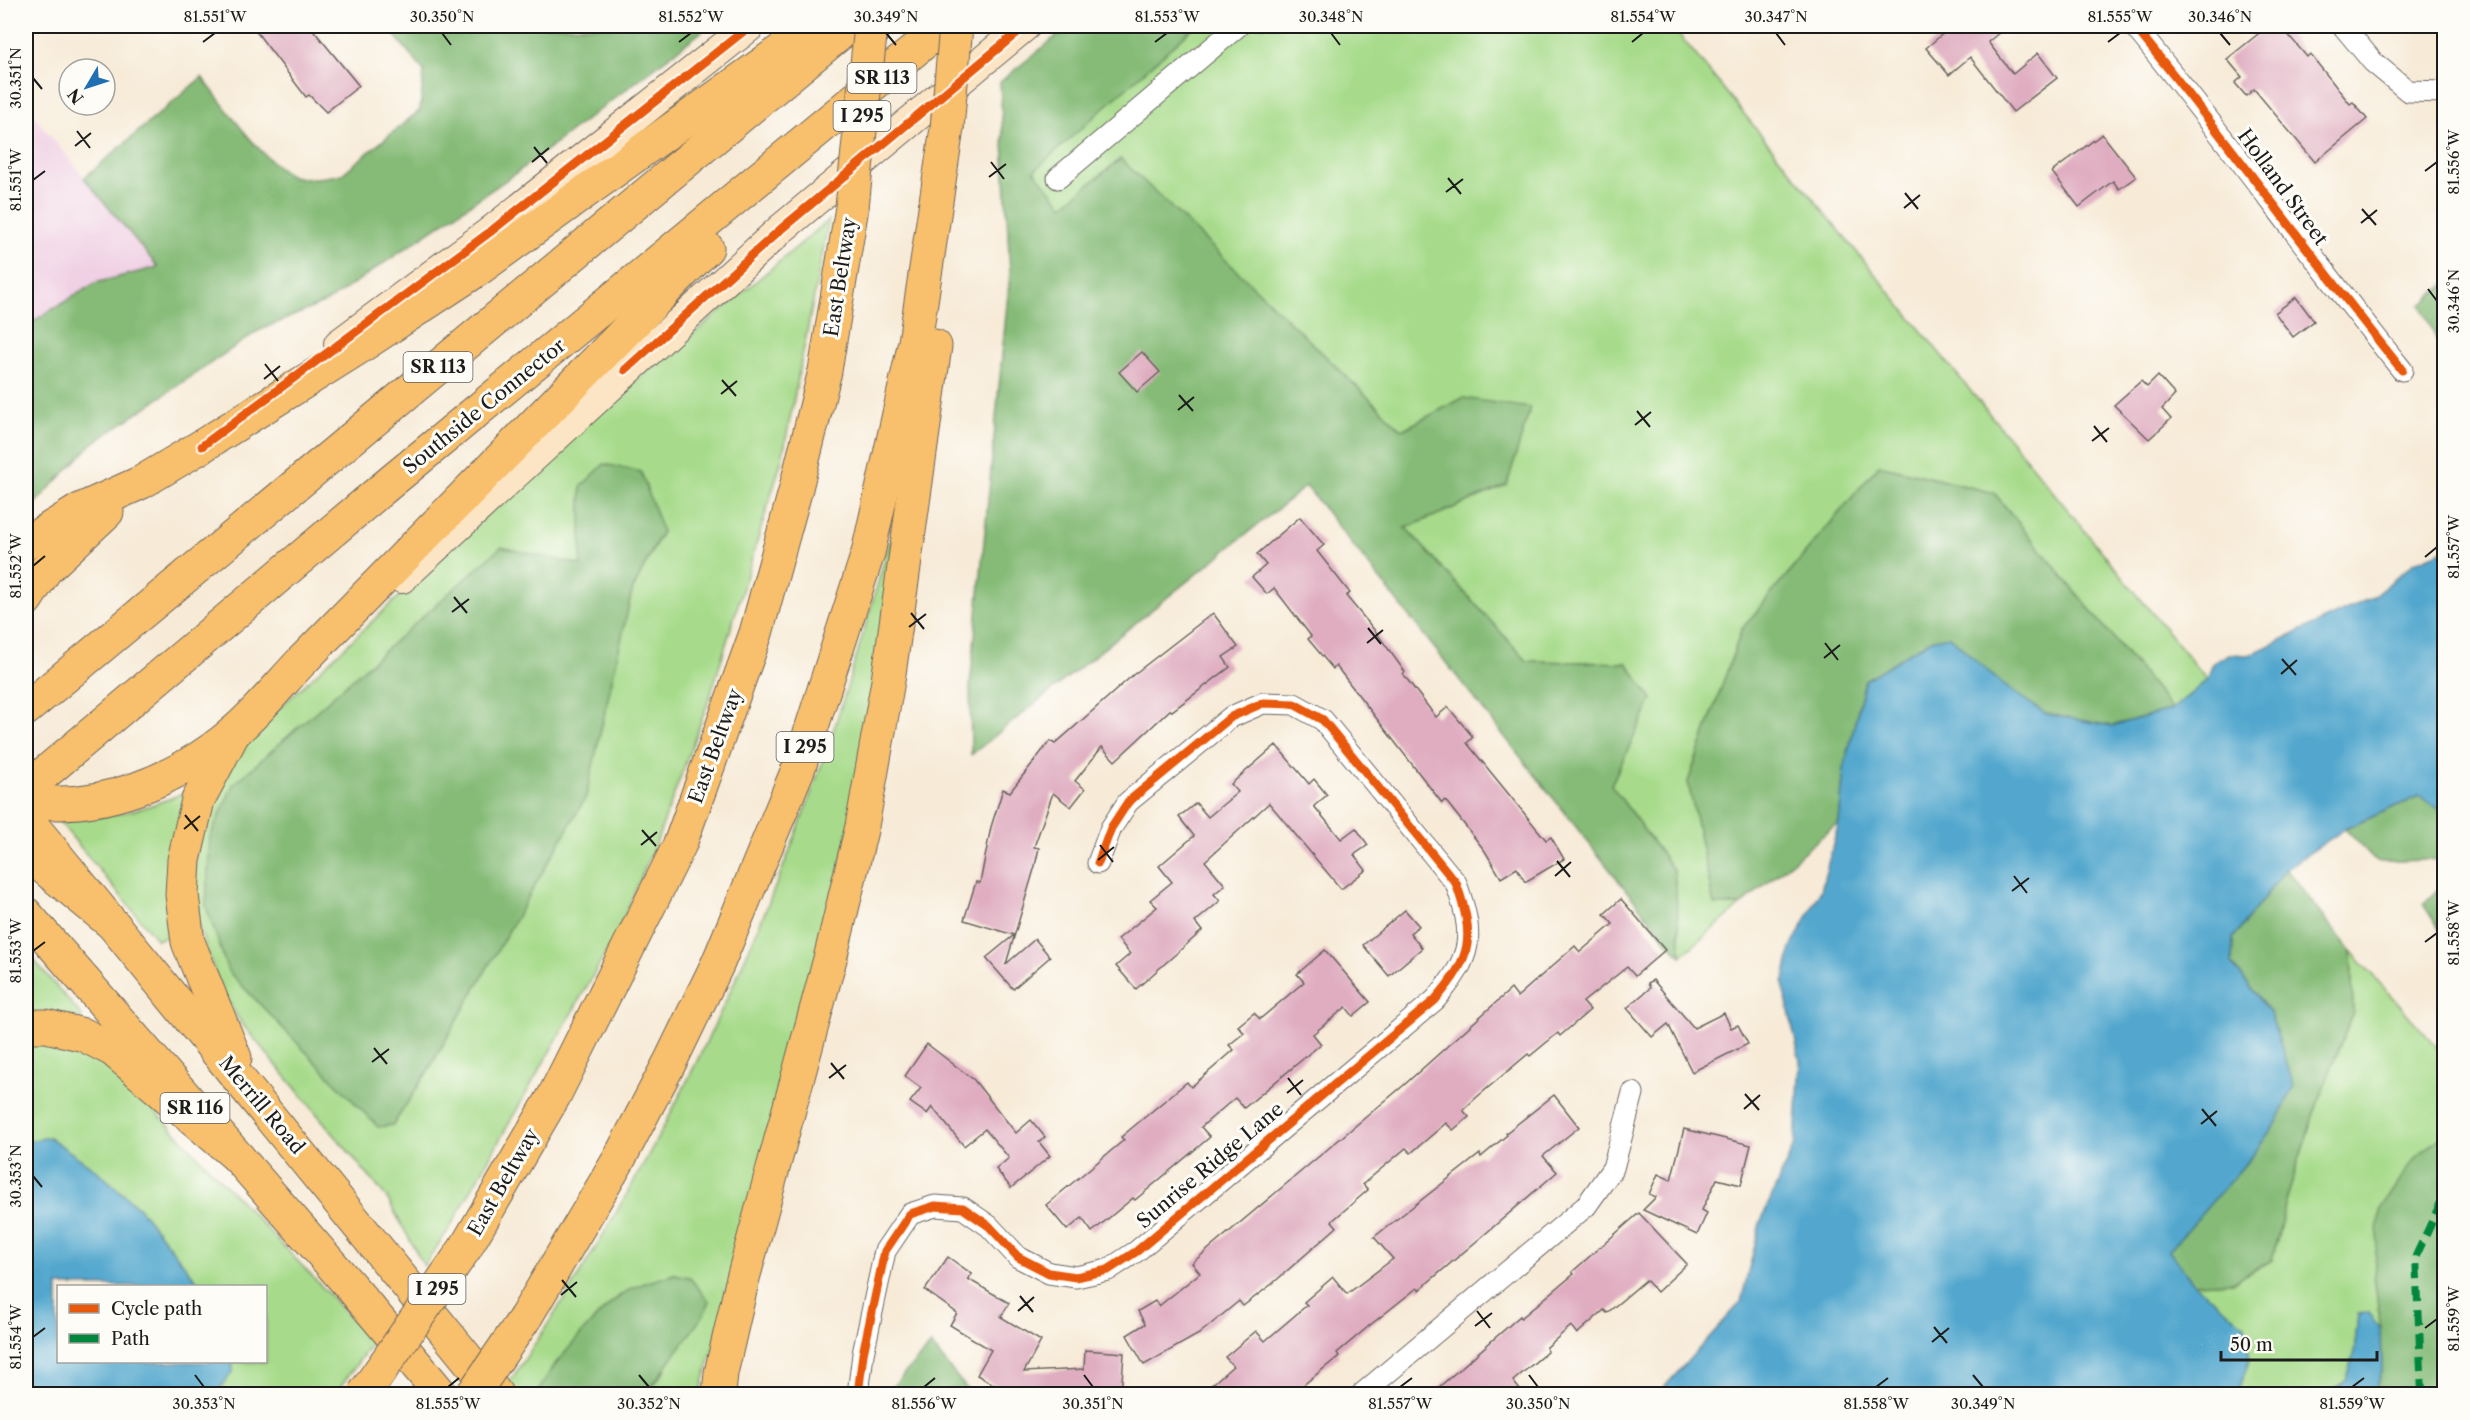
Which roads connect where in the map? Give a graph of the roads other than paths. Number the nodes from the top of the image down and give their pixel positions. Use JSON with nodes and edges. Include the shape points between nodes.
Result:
{"nodes":[{"id":1,"x":750,"y":26,"type":"edge"},
{"id":2,"x":815,"y":26,"type":"edge"},
{"id":3,"x":849,"y":26,"type":"edge"},
{"id":4,"x":871,"y":26,"type":"edge"},
{"id":5,"x":944,"y":26,"type":"edge"},
{"id":6,"x":956,"y":26,"type":"edge"},
{"id":7,"x":1025,"y":26,"type":"edge"},
{"id":8,"x":1238,"y":26,"type":"edge"},
{"id":9,"x":2134,"y":26,"type":"edge"},
{"id":10,"x":2343,"y":26,"type":"edge"},
{"id":11,"x":2445,"y":92,"type":"edge"},
{"id":12,"x":1058,"y":178,"type":"dead end"},
{"id":13,"x":756,"y":183,"type":"junction"},
{"id":14,"x":940,"y":188,"type":"junction"},
{"id":15,"x":2402,"y":370,"type":"dead end"},
{"id":16,"x":202,"y":446,"type":"junction"},
{"id":17,"x":142,"y":482,"type":"junction"},
{"id":18,"x":26,"y":543,"type":"edge"},
{"id":19,"x":26,"y":600,"type":"edge"},
{"id":20,"x":303,"y":660,"type":"junction"},
{"id":21,"x":26,"y":708,"type":"edge"},
{"id":22,"x":234,"y":732,"type":"junction"},
{"id":23,"x":26,"y":789,"type":"edge"},
{"id":24,"x":26,"y":800,"type":"edge"},
{"id":25,"x":26,"y":818,"type":"edge"},
{"id":26,"x":26,"y":853,"type":"edge"},
{"id":27,"x":1098,"y":863,"type":"dead end"},
{"id":28,"x":27,"y":915,"type":"edge"},
{"id":29,"x":115,"y":926,"type":"junction"},
{"id":30,"x":26,"y":1026,"type":"edge"},
{"id":31,"x":249,"y":1091,"type":"junction"},
{"id":32,"x":1633,"y":1093,"type":"dead end"},
{"id":33,"x":239,"y":1158,"type":"junction"},
{"id":34,"x":718,"y":1387,"type":"edge"},
{"id":35,"x":364,"y":1395,"type":"edge"},
{"id":36,"x":441,"y":1395,"type":"edge"},
{"id":37,"x":472,"y":1395,"type":"edge"},
{"id":38,"x":496,"y":1395,"type":"edge"},
{"id":39,"x":858,"y":1395,"type":"edge"},
{"id":40,"x":1362,"y":1395,"type":"edge"}],
"edges":[{"from":1,"to":16,"type":"street","via":[[490,232]]},
{"from":2,"to":16,"type":"main road","via":[[477,270]]},
{"from":3,"to":21,"type":"main road","number":"SR 113"},
{"from":4,"to":35,"type":"main road","name":"East Beltway","number":"I 295","bridge":true,"via":[[852,207],[825,371],[756,633],[680,844],[554,1096],[466,1247]]},
{"from":5,"to":13,"type":"main road","name":"Southside Connector","number":"SR 113"},
{"from":6,"to":14,"type":"main road","number":"I 295","bridge":true},
{"from":7,"to":20,"type":"street","via":[[781,229],[421,563]]},
{"from":8,"to":12,"type":"street"},
{"from":9,"to":15,"type":"street","name":"Holland Street","via":[[2209,116],[2316,263]]},
{"from":10,"to":11,"type":"street","via":[[2373,62],[2408,91]]},
{"from":13,"to":20,"type":"main road","via":[[711,244]]},
{"from":13,"to":23,"type":"main road","name":"Southside Connector","number":"SR 113","via":[[387,485]]},
{"from":14,"to":34,"type":"main road","via":[[936,334],[888,681],[862,826],[791,1107],[742,1281]]},
{"from":14,"to":37,"type":"main road","number":"I 295","bridge":true,"via":[[915,342],[868,553],[799,767],[722,952],[671,1060],[618,1161],[525,1318]]},
{"from":16,"to":17,"type":"main road"},
{"from":17,"to":18,"type":"main road","via":[[80,510]]},
{"from":17,"to":19,"type":"main road","via":[[74,540],[46,569]]},
{"from":20,"to":22,"type":"main road"},
{"from":22,"to":24,"type":"main road","via":[[192,764],[157,782],[79,802],[47,804]]},
{"from":22,"to":31,"type":"main road","via":[[198,800],[184,860],[182,895],[188,942]]},
{"from":25,"to":29,"type":"main road","name":"Merrill Road","number":"SR 116"},
{"from":26,"to":29,"type":"main road"},
{"from":27,"to":39,"type":"street","name":"Sunrise Ridge Lane","via":[[1111,828],[1128,802],[1231,717],[1263,703],[1294,704],[1323,720],[1456,883],[1467,915],[1468,941],[1458,974],[1435,1000],[1137,1251],[1108,1270],[1076,1277],[1049,1273],[1018,1257],[988,1226],[963,1208],[935,1206],[910,1214],[885,1251]]},
{"from":28,"to":33,"type":"main road","number":"SR 116"},
{"from":29,"to":31,"type":"main road","name":"Merrill Road","number":"SR 116"},
{"from":30,"to":33,"type":"main road","via":[[46,1026],[84,1035],[113,1050]]},
{"from":31,"to":38,"type":"main road","name":"Merrill Road","number":"SR 116"},
{"from":32,"to":40,"type":"street","via":[[1613,1168],[1586,1206]]},
{"from":33,"to":36,"type":"main road","number":"SR 116"}]}
